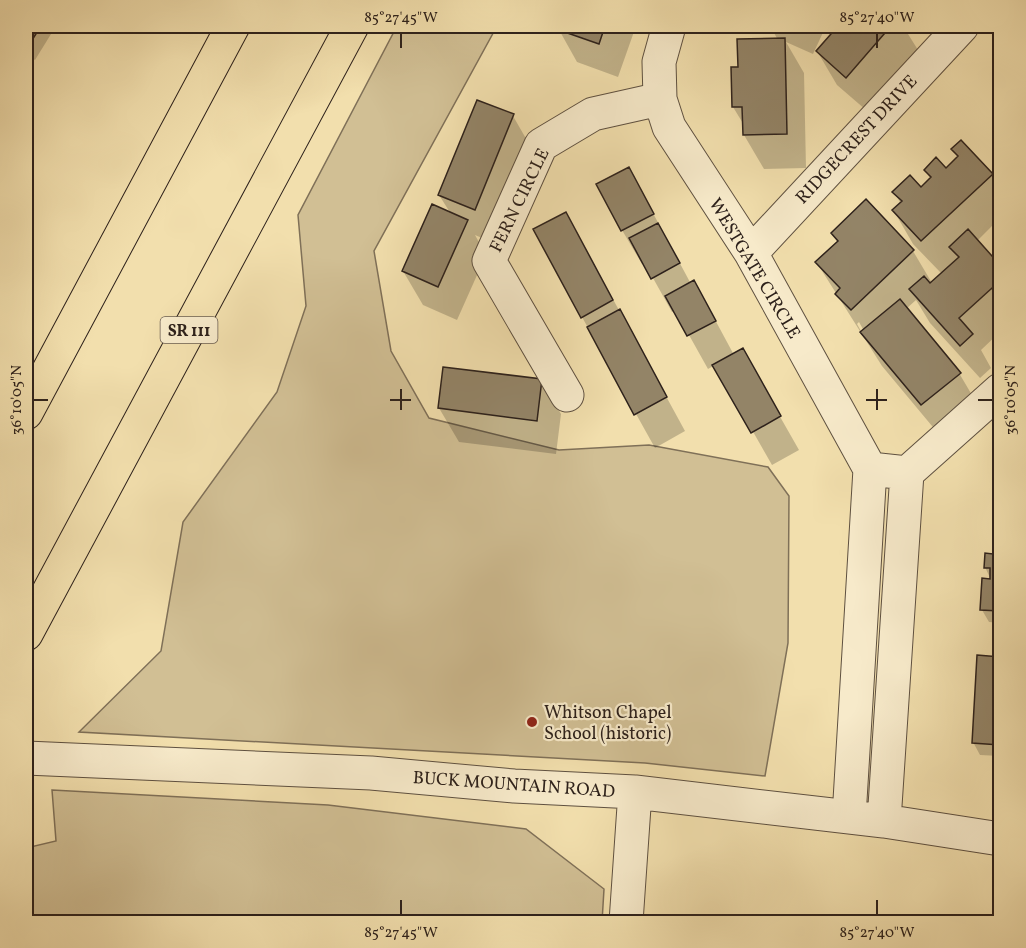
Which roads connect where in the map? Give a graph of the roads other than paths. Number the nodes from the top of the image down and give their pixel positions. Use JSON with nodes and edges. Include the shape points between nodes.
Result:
{"nodes":[{"id":1,"x":233,"y":26,"type":"edge"},
{"id":2,"x":352,"y":26,"type":"edge"},
{"id":3,"x":669,"y":26,"type":"edge"},
{"id":4,"x":962,"y":26,"type":"edge"},
{"id":5,"x":660,"y":99,"type":"junction"},
{"id":6,"x":751,"y":253,"type":"junction"},
{"id":7,"x":1000,"y":390,"type":"edge"},
{"id":8,"x":567,"y":395,"type":"dead end"},
{"id":9,"x":26,"y":413,"type":"edge"},
{"id":10,"x":870,"y":469,"type":"junction"},
{"id":11,"x":908,"y":473,"type":"junction"},
{"id":12,"x":26,"y":634,"type":"edge"},
{"id":13,"x":26,"y":758,"type":"edge"},
{"id":14,"x":635,"y":792,"type":"junction"},
{"id":15,"x":849,"y":817,"type":"junction"},
{"id":16,"x":884,"y":821,"type":"junction"},
{"id":17,"x":1000,"y":839,"type":"edge"},
{"id":18,"x":626,"y":922,"type":"edge"}],
"edges":[{"from":1,"to":9,"type":"highway"},
{"from":2,"to":12,"type":"highway","number":"SR 111"},
{"from":3,"to":5,"type":"street","name":"WESTGATE CIRCLE","via":[[659,62]]},
{"from":4,"to":6,"type":"street","name":"RIDGECREST DRIVE"},
{"from":5,"to":6,"type":"street","name":"WESTGATE CIRCLE","via":[[669,128]]},
{"from":5,"to":8,"type":"street","name":"FERN CIRCLE","via":[[593,114],[541,145],[489,261]]},
{"from":6,"to":10,"type":"street","name":"WESTGATE CIRCLE"},
{"from":7,"to":11,"type":"street"},
{"from":10,"to":11,"type":"street"},
{"from":10,"to":15,"type":"street"},
{"from":11,"to":16,"type":"street"},
{"from":13,"to":14,"type":"street","name":"BUCK MOUNTAIN ROAD","via":[[371,773]]},
{"from":14,"to":15,"type":"street","name":"BUCK MOUNTAIN ROAD"},
{"from":14,"to":18,"type":"street"},
{"from":15,"to":16,"type":"street","name":"BUCK MOUNTAIN ROAD"},
{"from":16,"to":17,"type":"street","name":"BUCK MOUNTAIN ROAD"}]}
